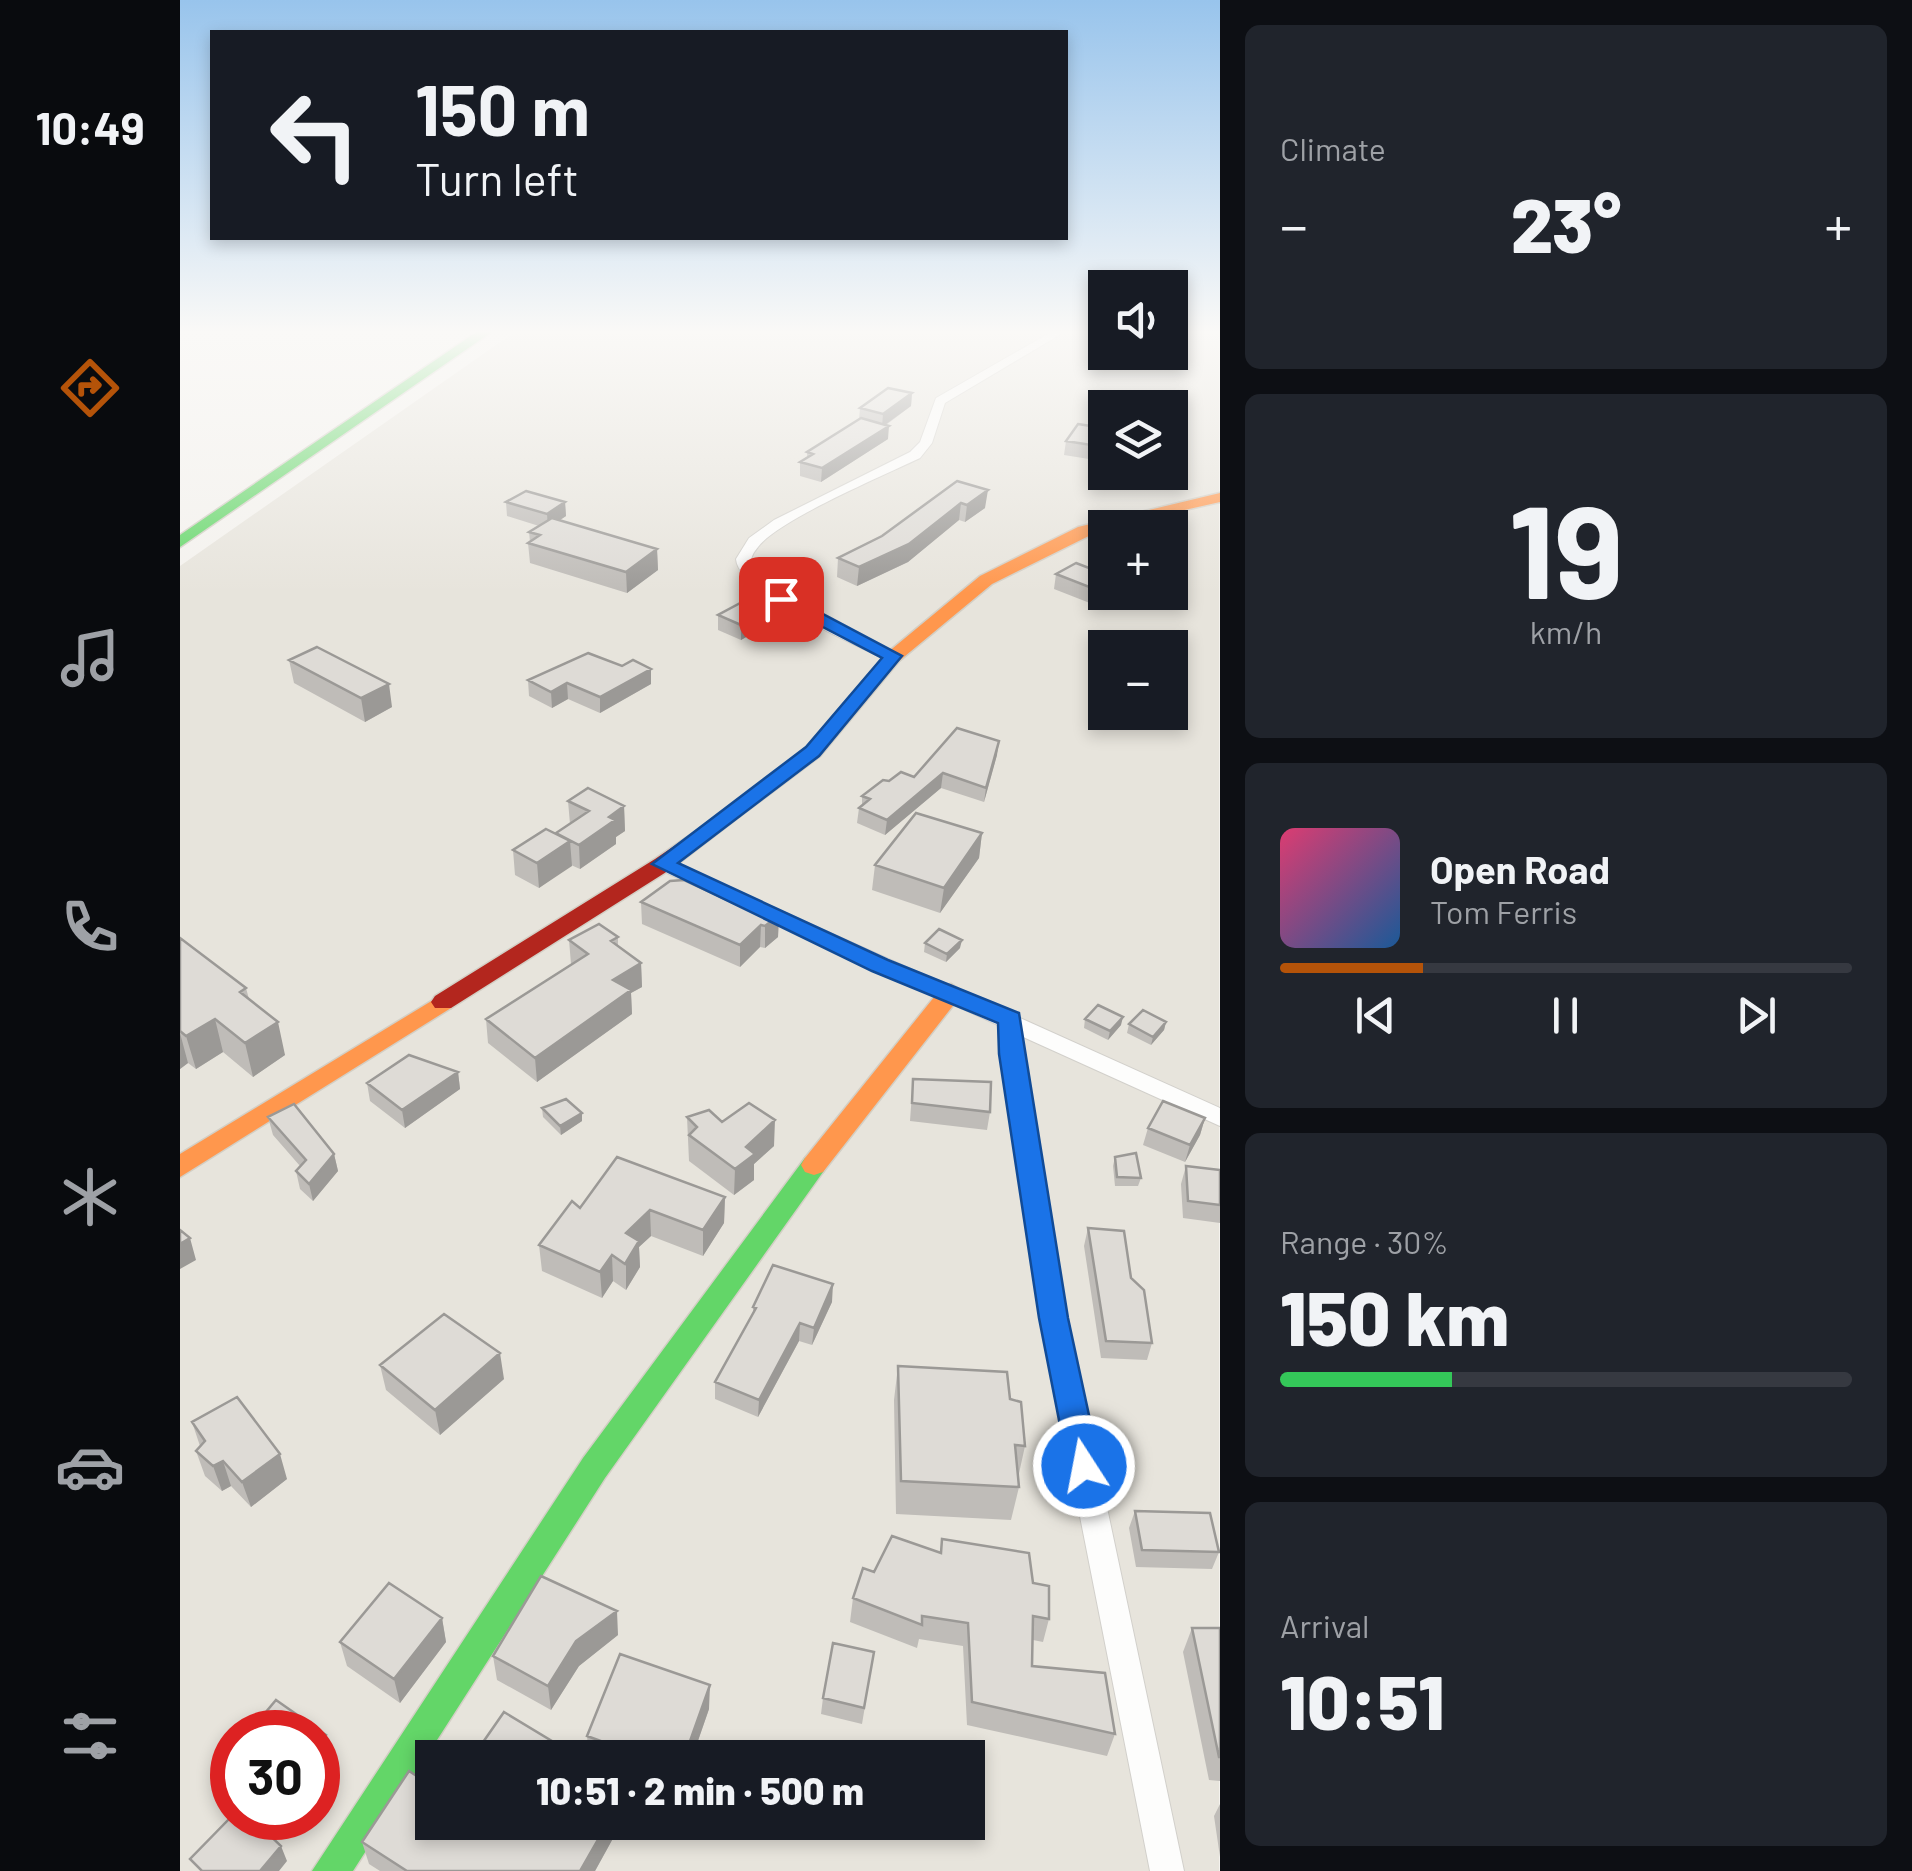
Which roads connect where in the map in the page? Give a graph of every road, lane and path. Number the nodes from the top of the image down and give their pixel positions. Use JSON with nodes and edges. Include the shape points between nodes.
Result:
{"nodes":[{"id":1,"x":335,"y":418,"type":"edge"},
{"id":2,"x":360,"y":418,"type":"edge"},
{"id":3,"x":934,"y":418,"type":"edge"},
{"id":4,"x":1220,"y":497,"type":"edge"},
{"id":5,"x":180,"y":522,"type":"edge"},
{"id":6,"x":180,"y":542,"type":"edge"},
{"id":7,"x":892,"y":656,"type":"junction"},
{"id":8,"x":663,"y":864,"type":"junction"},
{"id":9,"x":951,"y":992,"type":"junction"},
{"id":10,"x":1010,"y":1019,"type":"junction"},
{"id":11,"x":1220,"y":1118,"type":"edge"},
{"id":12,"x":180,"y":1166,"type":"edge"},
{"id":13,"x":331,"y":1871,"type":"edge"},
{"id":14,"x":1167,"y":1871,"type":"edge"}],
"edges":[{"from":1,"to":5,"type":"street"},
{"from":2,"to":6,"type":"street"},
{"from":3,"to":7,"type":"street","via":[[915,455],[778,523],[754,541],[744,559],[744,570],[764,588]]},
{"from":4,"to":7,"type":"street","via":[[1084,530],[986,580]]},
{"from":7,"to":8,"type":"street","via":[[812,752]]},
{"from":8,"to":9,"type":"street","via":[[880,966]]},
{"from":8,"to":12,"type":"street"},
{"from":9,"to":10,"type":"street"},
{"from":9,"to":13,"type":"street","via":[[784,1204],[594,1468]]},
{"from":10,"to":11,"type":"street"},
{"from":10,"to":14,"type":"street","via":[[1054,1318]]}]}
